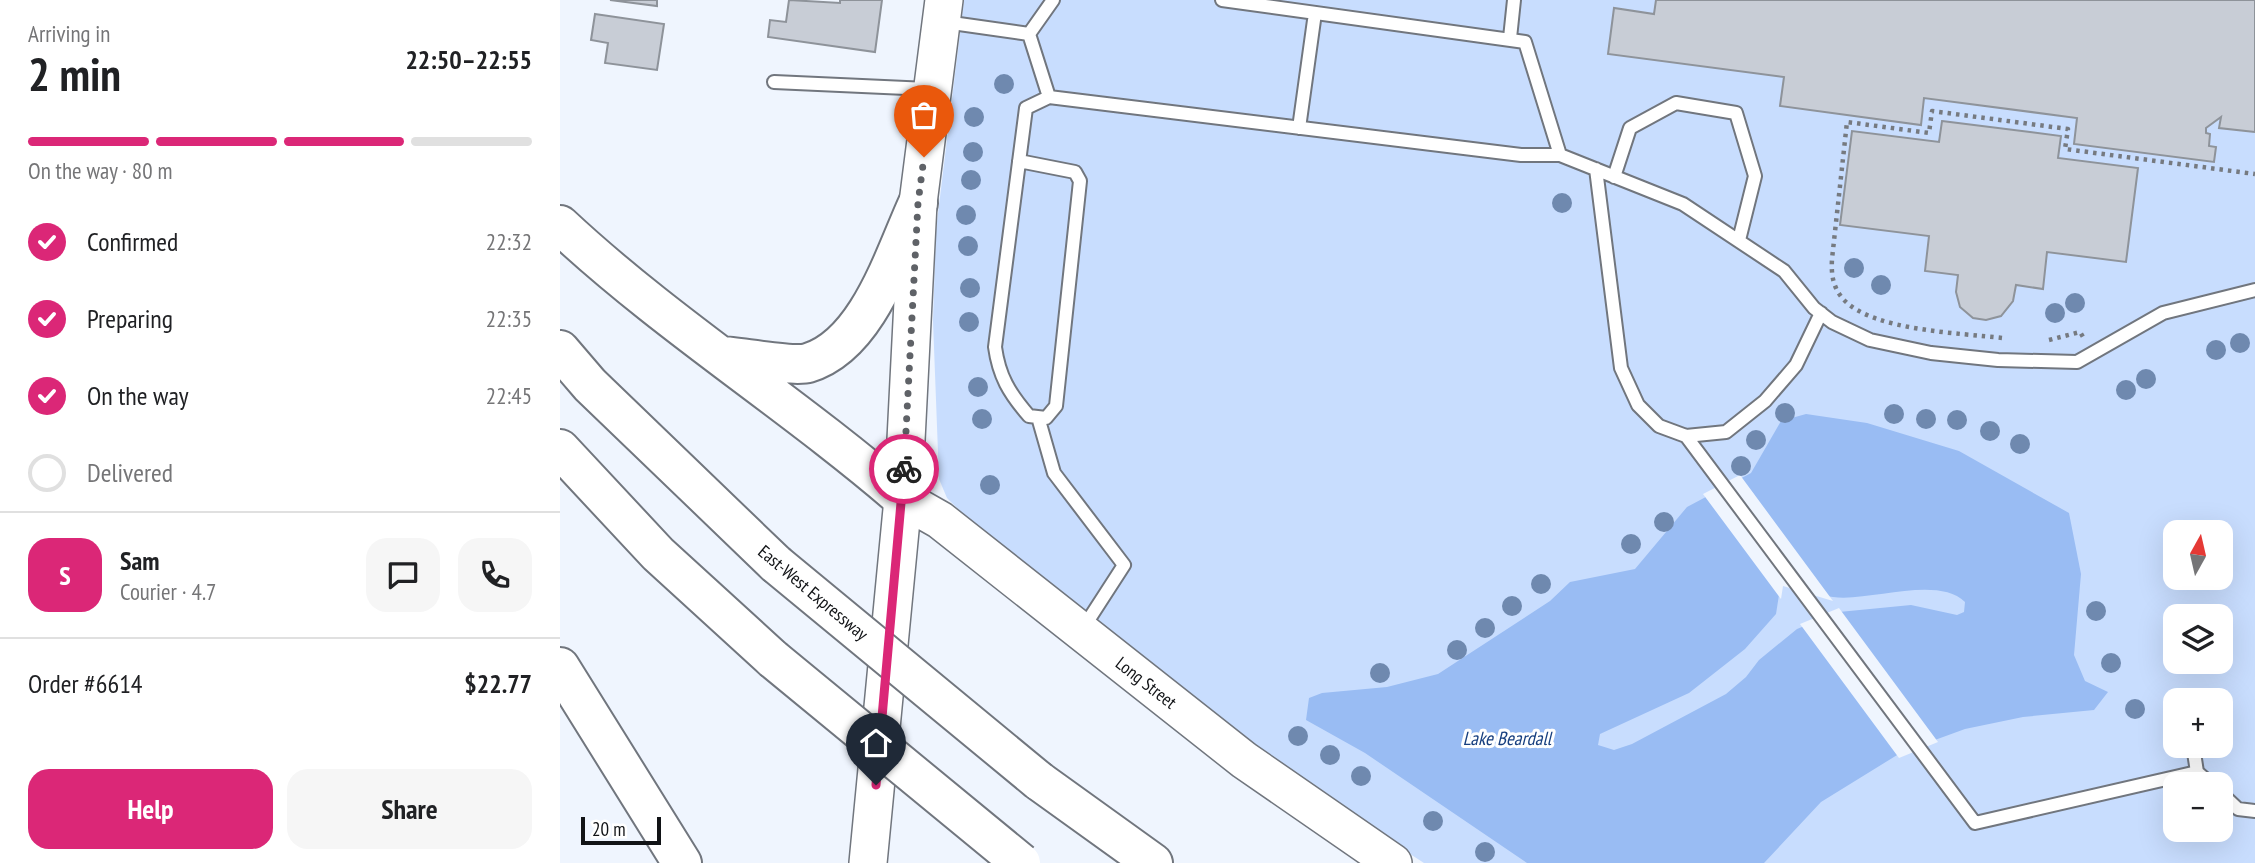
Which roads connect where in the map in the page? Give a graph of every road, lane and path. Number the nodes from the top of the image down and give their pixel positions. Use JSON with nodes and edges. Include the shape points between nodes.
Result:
{"nodes":[{"id":1,"x":1054,"y":0,"type":"edge"},
{"id":2,"x":1222,"y":0,"type":"edge"},
{"id":3,"x":1514,"y":0,"type":"edge"},
{"id":4,"x":943,"y":11,"type":"edge"},
{"id":5,"x":1315,"y":13,"type":"junction"},
{"id":6,"x":1029,"y":34,"type":"junction"},
{"id":7,"x":1510,"y":38,"type":"junction"},
{"id":8,"x":775,"y":82,"type":"dead end"},
{"id":9,"x":932,"y":89,"type":"junction"},
{"id":10,"x":1049,"y":97,"type":"junction"},
{"id":11,"x":1298,"y":128,"type":"junction"},
{"id":12,"x":1560,"y":155,"type":"junction"},
{"id":13,"x":1019,"y":161,"type":"junction"},
{"id":14,"x":1595,"y":169,"type":"junction"},
{"id":15,"x":2255,"y":174,"type":"edge"},
{"id":16,"x":1614,"y":177,"type":"junction"},
{"id":17,"x":918,"y":203,"type":"junction"},
{"id":18,"x":560,"y":225,"type":"edge"},
{"id":19,"x":1739,"y":240,"type":"junction"},
{"id":20,"x":2255,"y":289,"type":"edge"},
{"id":21,"x":1821,"y":313,"type":"junction"},
{"id":22,"x":2084,"y":337,"type":"dead end"},
{"id":23,"x":2012,"y":340,"type":"dead end"},
{"id":24,"x":2046,"y":341,"type":"dead end"},
{"id":25,"x":560,"y":350,"type":"edge"},
{"id":26,"x":722,"y":356,"type":"junction"},
{"id":27,"x":1038,"y":417,"type":"junction"},
{"id":28,"x":1686,"y":436,"type":"junction"},
{"id":29,"x":560,"y":449,"type":"edge"},
{"id":30,"x":903,"y":499,"type":"junction"},
{"id":31,"x":1081,"y":631,"type":"junction"},
{"id":32,"x":560,"y":667,"type":"edge"},
{"id":33,"x":2195,"y":758,"type":"edge"},
{"id":34,"x":2197,"y":772,"type":"edge"},
{"id":35,"x":2163,"y":780,"type":"edge"},
{"id":36,"x":2233,"y":804,"type":"edge"},
{"id":37,"x":2255,"y":811,"type":"edge"},
{"id":38,"x":682,"y":863,"type":"edge"},
{"id":39,"x":868,"y":863,"type":"edge"},
{"id":40,"x":1021,"y":863,"type":"edge"},
{"id":41,"x":1153,"y":863,"type":"edge"},
{"id":42,"x":1393,"y":863,"type":"edge"}],
"edges":[{"from":1,"to":6,"type":"lane"},
{"from":2,"to":5,"type":"lane"},
{"from":3,"to":7,"type":"lane"},
{"from":4,"to":6,"type":"lane"},
{"from":4,"to":9,"type":"street"},
{"from":5,"to":7,"type":"lane"},
{"from":5,"to":11,"type":"lane"},
{"from":6,"to":10,"type":"lane"},
{"from":7,"to":12,"type":"lane","via":[[1525,42]]},
{"from":8,"to":9,"type":"lane"},
{"from":9,"to":17,"type":"street"},
{"from":10,"to":11,"type":"lane"},
{"from":10,"to":13,"type":"lane","via":[[1026,108]]},
{"from":11,"to":12,"type":"lane","via":[[1521,155]]},
{"from":12,"to":14,"type":"lane"},
{"from":13,"to":27,"type":"lane","via":[[995,346],[999,373],[1010,395],[1029,416]]},
{"from":13,"to":27,"type":"lane","via":[[1075,172],[1080,181],[1056,406],[1046,418]]},
{"from":14,"to":16,"type":"lane"},
{"from":14,"to":28,"type":"lane","via":[[1621,368],[1638,405],[1659,426]]},
{"from":15,"to":23,"type":"path","via":[[2065,149],[2068,129],[1932,111],[1929,133],[1847,122],[1831,274],[1845,301],[1889,321]]},
{"from":16,"to":19,"type":"lane","via":[[1683,204]]},
{"from":16,"to":19,"type":"lane","via":[[1630,128],[1676,103],[1736,113],[1755,176]]},
{"from":17,"to":26,"type":"highway","via":[[864,319],[845,342],[807,363]]},
{"from":17,"to":30,"type":"street"},
{"from":18,"to":26,"type":"highway"},
{"from":19,"to":21,"type":"lane","via":[[1784,271]]},
{"from":20,"to":21,"type":"lane","via":[[2162,313],[2077,362],[1931,353],[1870,340]]},
{"from":21,"to":28,"type":"lane","via":[[1796,365],[1765,401],[1726,432]]},
{"from":22,"to":24,"type":"path","via":[[2080,332]]},
{"from":25,"to":41,"type":"highway","name":"East-West Expressway","bridge":true,"via":[[590,385],[776,564],[1039,780]]},
{"from":26,"to":30,"type":"highway","via":[[847,450]]},
{"from":27,"to":31,"type":"lane","via":[[1054,473],[1124,565]]},
{"from":28,"to":35,"type":"lane","via":[[1975,823]]},
{"from":29,"to":40,"type":"highway","bridge":true,"via":[[659,555],[773,659]]},
{"from":30,"to":31,"type":"street","name":"Long Street","via":[[940,520]]},
{"from":30,"to":39,"type":"street"},
{"from":31,"to":42,"type":"street","name":"Long Street","via":[[1244,760]]},
{"from":32,"to":38,"type":"highway"},
{"from":33,"to":34,"type":"lane"},
{"from":36,"to":37,"type":"lane"}]}
